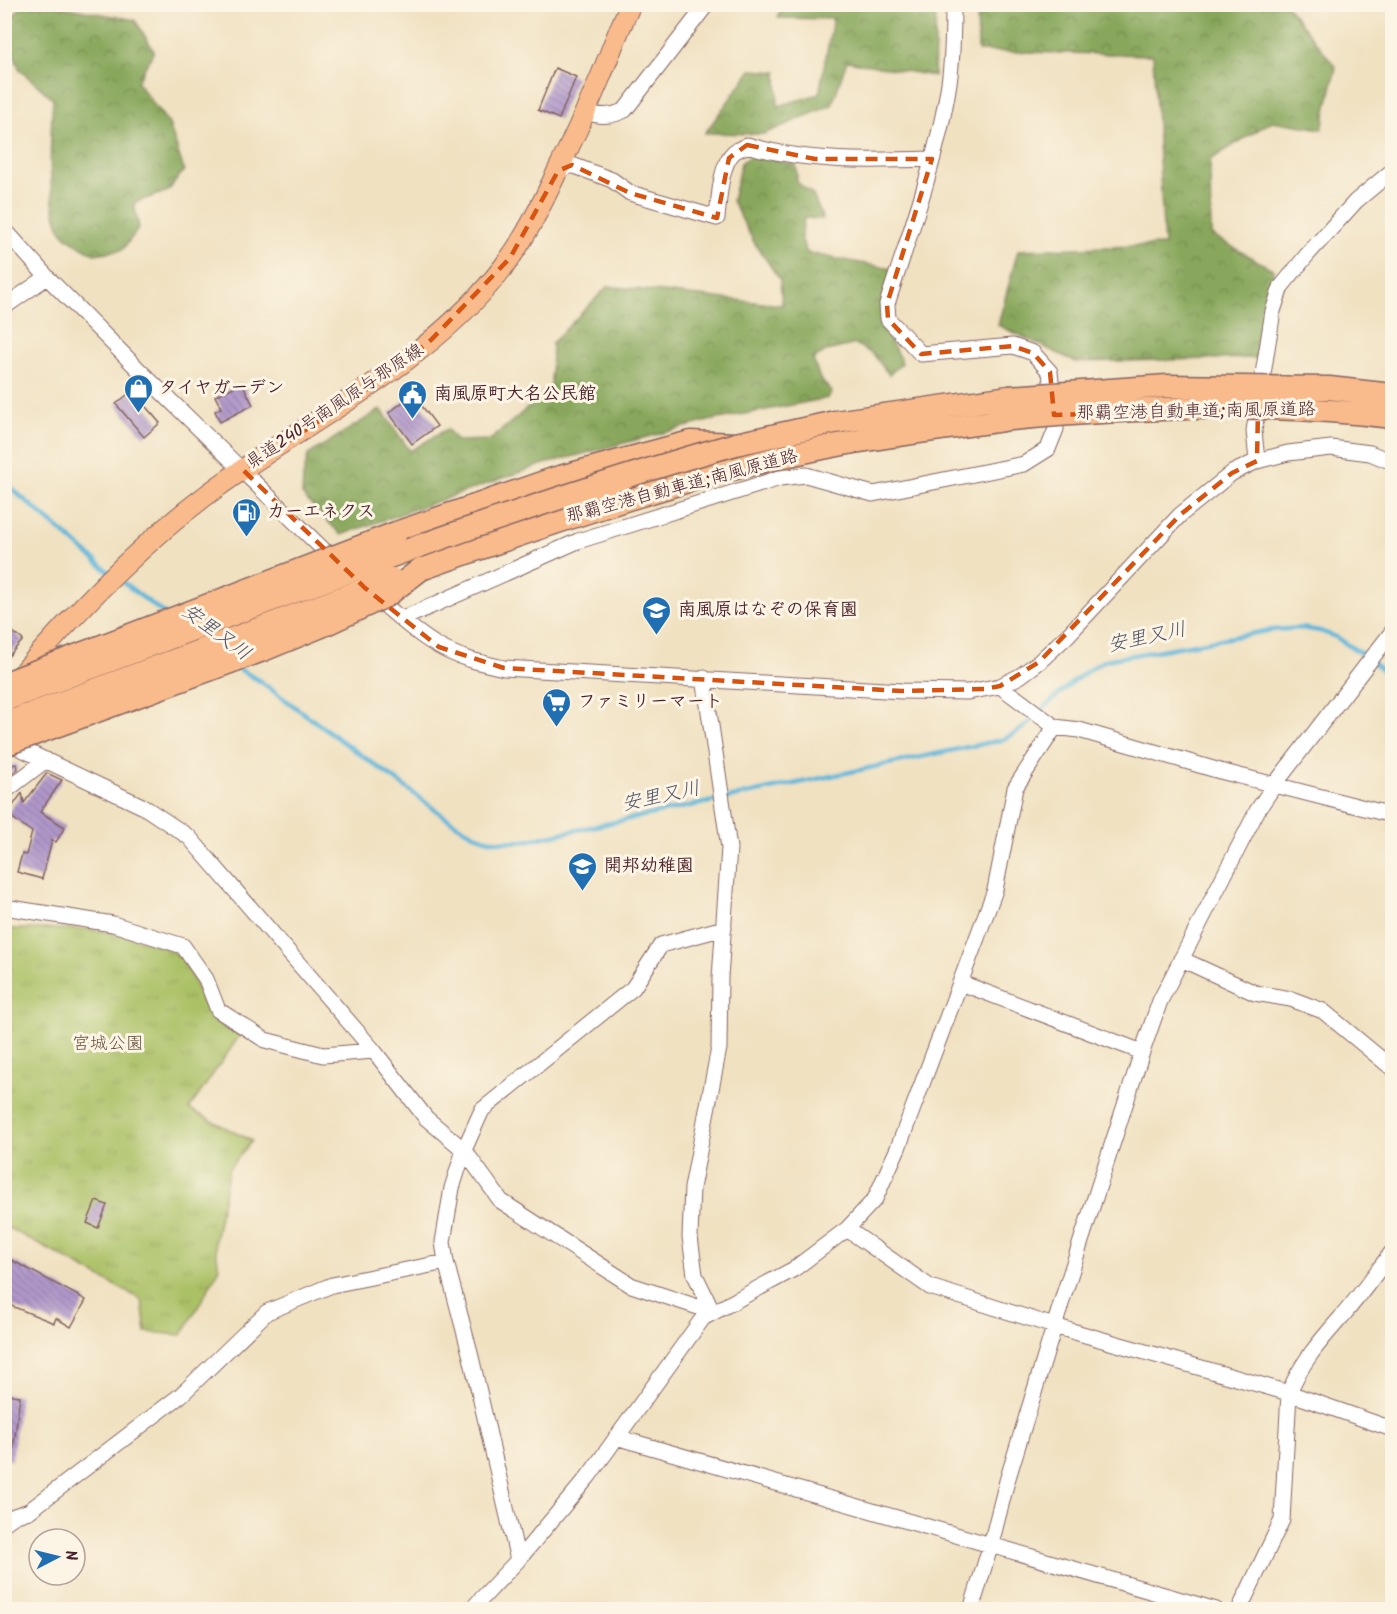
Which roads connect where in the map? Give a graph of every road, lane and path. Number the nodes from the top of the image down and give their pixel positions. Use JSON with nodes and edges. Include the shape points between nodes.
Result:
{"nodes":[{"id":1,"x":631,"y":4,"type":"edge"},
{"id":2,"x":707,"y":4,"type":"edge"},
{"id":3,"x":953,"y":4,"type":"edge"},
{"id":4,"x":586,"y":112,"type":"junction"},
{"id":5,"x":932,"y":159,"type":"junction"},
{"id":6,"x":558,"y":171,"type":"junction"},
{"id":7,"x":1392,"y":171,"type":"edge"},
{"id":8,"x":4,"y":229,"type":"edge"},
{"id":9,"x":47,"y":277,"type":"junction"},
{"id":10,"x":4,"y":307,"type":"edge"},
{"id":11,"x":1392,"y":395,"type":"edge"},
{"id":12,"x":1010,"y":408,"type":"junction"},
{"id":13,"x":1392,"y":417,"type":"edge"},
{"id":14,"x":736,"y":444,"type":"junction"},
{"id":15,"x":1257,"y":461,"type":"junction"},
{"id":16,"x":1392,"y":462,"type":"edge"},
{"id":17,"x":243,"y":470,"type":"junction"},
{"id":18,"x":421,"y":569,"type":"junction"},
{"id":19,"x":402,"y":619,"type":"junction"},
{"id":20,"x":1392,"y":632,"type":"edge"},
{"id":21,"x":704,"y":678,"type":"junction"},
{"id":22,"x":4,"y":684,"type":"edge"},
{"id":23,"x":1000,"y":686,"type":"junction"},
{"id":24,"x":4,"y":694,"type":"edge"},
{"id":25,"x":4,"y":700,"type":"edge"},
{"id":26,"x":4,"y":724,"type":"edge"},
{"id":27,"x":1055,"y":727,"type":"junction"},
{"id":28,"x":4,"y":740,"type":"edge"},
{"id":29,"x":4,"y":746,"type":"edge"},
{"id":30,"x":46,"y":760,"type":"junction"},
{"id":31,"x":1275,"y":784,"type":"junction"},
{"id":32,"x":4,"y":792,"type":"edge"},
{"id":33,"x":1392,"y":815,"type":"edge"},
{"id":34,"x":4,"y":907,"type":"edge"},
{"id":35,"x":724,"y":928,"type":"junction"},
{"id":36,"x":1181,"y":959,"type":"junction"},
{"id":37,"x":961,"y":983,"type":"junction"},
{"id":38,"x":374,"y":1051,"type":"junction"},
{"id":39,"x":1142,"y":1052,"type":"junction"},
{"id":40,"x":1392,"y":1068,"type":"edge"},
{"id":41,"x":464,"y":1149,"type":"junction"},
{"id":42,"x":847,"y":1230,"type":"junction"},
{"id":43,"x":1392,"y":1252,"type":"edge"},
{"id":44,"x":446,"y":1262,"type":"junction"},
{"id":45,"x":713,"y":1312,"type":"junction"},
{"id":46,"x":1054,"y":1326,"type":"junction"},
{"id":47,"x":1289,"y":1393,"type":"junction"},
{"id":48,"x":1392,"y":1429,"type":"edge"},
{"id":49,"x":616,"y":1437,"type":"junction"},
{"id":50,"x":4,"y":1523,"type":"edge"},
{"id":51,"x":991,"y":1544,"type":"junction"},
{"id":52,"x":518,"y":1560,"type":"junction"},
{"id":53,"x":471,"y":1610,"type":"edge"},
{"id":54,"x":971,"y":1610,"type":"edge"},
{"id":55,"x":1216,"y":1610,"type":"edge"},
{"id":56,"x":1239,"y":1610,"type":"edge"}],
"edges":[{"from":1,"to":4,"type":"main road","name":"県道240号南風原与那原線"},
{"from":2,"to":4,"type":"street","via":[[625,110],[599,116]]},
{"from":3,"to":5,"type":"street","via":[[949,83]]},
{"from":4,"to":6,"type":"main road","name":"県道240号南風原与那原線"},
{"from":5,"to":6,"type":"street","via":[[815,159],[747,145],[729,158],[717,218],[630,193],[612,180],[572,165]]},
{"from":5,"to":19,"type":"street","via":[[887,304],[888,319],[921,354],[1013,346],[1033,353],[1050,372],[1056,429],[1048,449],[1024,464],[873,494],[806,475],[780,478],[578,541]]},
{"from":6,"to":17,"type":"main road","name":"県道240号南風原与那原線","via":[[510,258],[469,306],[390,373]]},
{"from":7,"to":15,"type":"street","via":[[1356,201],[1281,287],[1273,311],[1254,431]]},
{"from":8,"to":9,"type":"street"},
{"from":9,"to":10,"type":"street"},
{"from":9,"to":17,"type":"street"},
{"from":11,"to":12,"type":"highway","name":"那覇空港自動車道;南風原道路","bridge":true,"via":[[1329,388],[1167,386]]},
{"from":12,"to":13,"type":"highway","name":"那覇空港自動車道;南風原道路","bridge":true,"via":[[1085,412],[1233,408]]},
{"from":12,"to":14,"type":"highway","name":"那覇空港自動車道;南風原道路","via":[[835,422]]},
{"from":12,"to":18,"type":"highway","name":"那覇空港自動車道;南風原道路","via":[[685,482],[559,520]]},
{"from":14,"to":22,"type":"highway","bridge":true,"via":[[690,441],[535,485],[396,533]]},
{"from":14,"to":25,"type":"highway","name":"那覇空港自動車道;南風原道路","bridge":true,"via":[[540,503]]},
{"from":15,"to":16,"type":"street","via":[[1331,448],[1370,453]]},
{"from":15,"to":23,"type":"street","via":[[1232,473],[1180,515],[1068,635],[1039,662]]},
{"from":17,"to":19,"type":"street","via":[[320,549]]},
{"from":17,"to":24,"type":"main road","name":"県道240号南風原与那原線","via":[[145,546],[50,641]]},
{"from":18,"to":26,"type":"highway","name":"那覇空港自動車道;南風原道路","bridge":true},
{"from":18,"to":29,"type":"highway","bridge":true,"via":[[386,596],[324,625]]},
{"from":19,"to":21,"type":"street","via":[[439,647],[504,668]]},
{"from":20,"to":31,"type":"street"},
{"from":21,"to":23,"type":"street","via":[[902,691],[968,692]]},
{"from":21,"to":35,"type":"street","via":[[729,848]]},
{"from":23,"to":27,"type":"street"},
{"from":27,"to":31,"type":"street","via":[[1079,730]]},
{"from":27,"to":37,"type":"street","via":[[1015,788],[995,890]]},
{"from":28,"to":30,"type":"street"},
{"from":30,"to":32,"type":"street"},
{"from":30,"to":38,"type":"street","via":[[144,807],[189,837]]},
{"from":31,"to":33,"type":"street"},
{"from":31,"to":36,"type":"street","via":[[1257,811]]},
{"from":34,"to":38,"type":"street","via":[[112,924],[183,946],[206,979],[218,1010],[265,1040],[323,1056]]},
{"from":35,"to":41,"type":"street","via":[[661,945],[633,988],[482,1110]]},
{"from":35,"to":45,"type":"street","via":[[720,1048],[692,1188],[690,1237],[695,1275]]},
{"from":36,"to":39,"type":"street","via":[[1160,1001]]},
{"from":36,"to":40,"type":"street","via":[[1255,993],[1291,999],[1323,1011]]},
{"from":37,"to":39,"type":"street"},
{"from":37,"to":42,"type":"street","via":[[875,1199]]},
{"from":38,"to":41,"type":"street","via":[[426,1119]]},
{"from":39,"to":46,"type":"street"},
{"from":41,"to":44,"type":"street","via":[[452,1188],[443,1242]]},
{"from":41,"to":45,"type":"street","via":[[501,1201],[631,1285]]},
{"from":42,"to":45,"type":"street","via":[[794,1269]]},
{"from":42,"to":46,"type":"street","via":[[930,1287]]},
{"from":43,"to":47,"type":"street","via":[[1319,1341],[1295,1376]]},
{"from":44,"to":50,"type":"street","via":[[332,1285],[267,1312],[181,1395],[29,1511]]},
{"from":44,"to":52,"type":"street"},
{"from":45,"to":49,"type":"street","via":[[703,1318]]},
{"from":46,"to":47,"type":"street"},
{"from":46,"to":51,"type":"street"},
{"from":47,"to":48,"type":"street"},
{"from":47,"to":56,"type":"street","via":[[1282,1520]]},
{"from":49,"to":51,"type":"street"},
{"from":49,"to":52,"type":"street","via":[[588,1477]]},
{"from":51,"to":54,"type":"street"},
{"from":51,"to":55,"type":"street"},
{"from":52,"to":53,"type":"street"}]}
